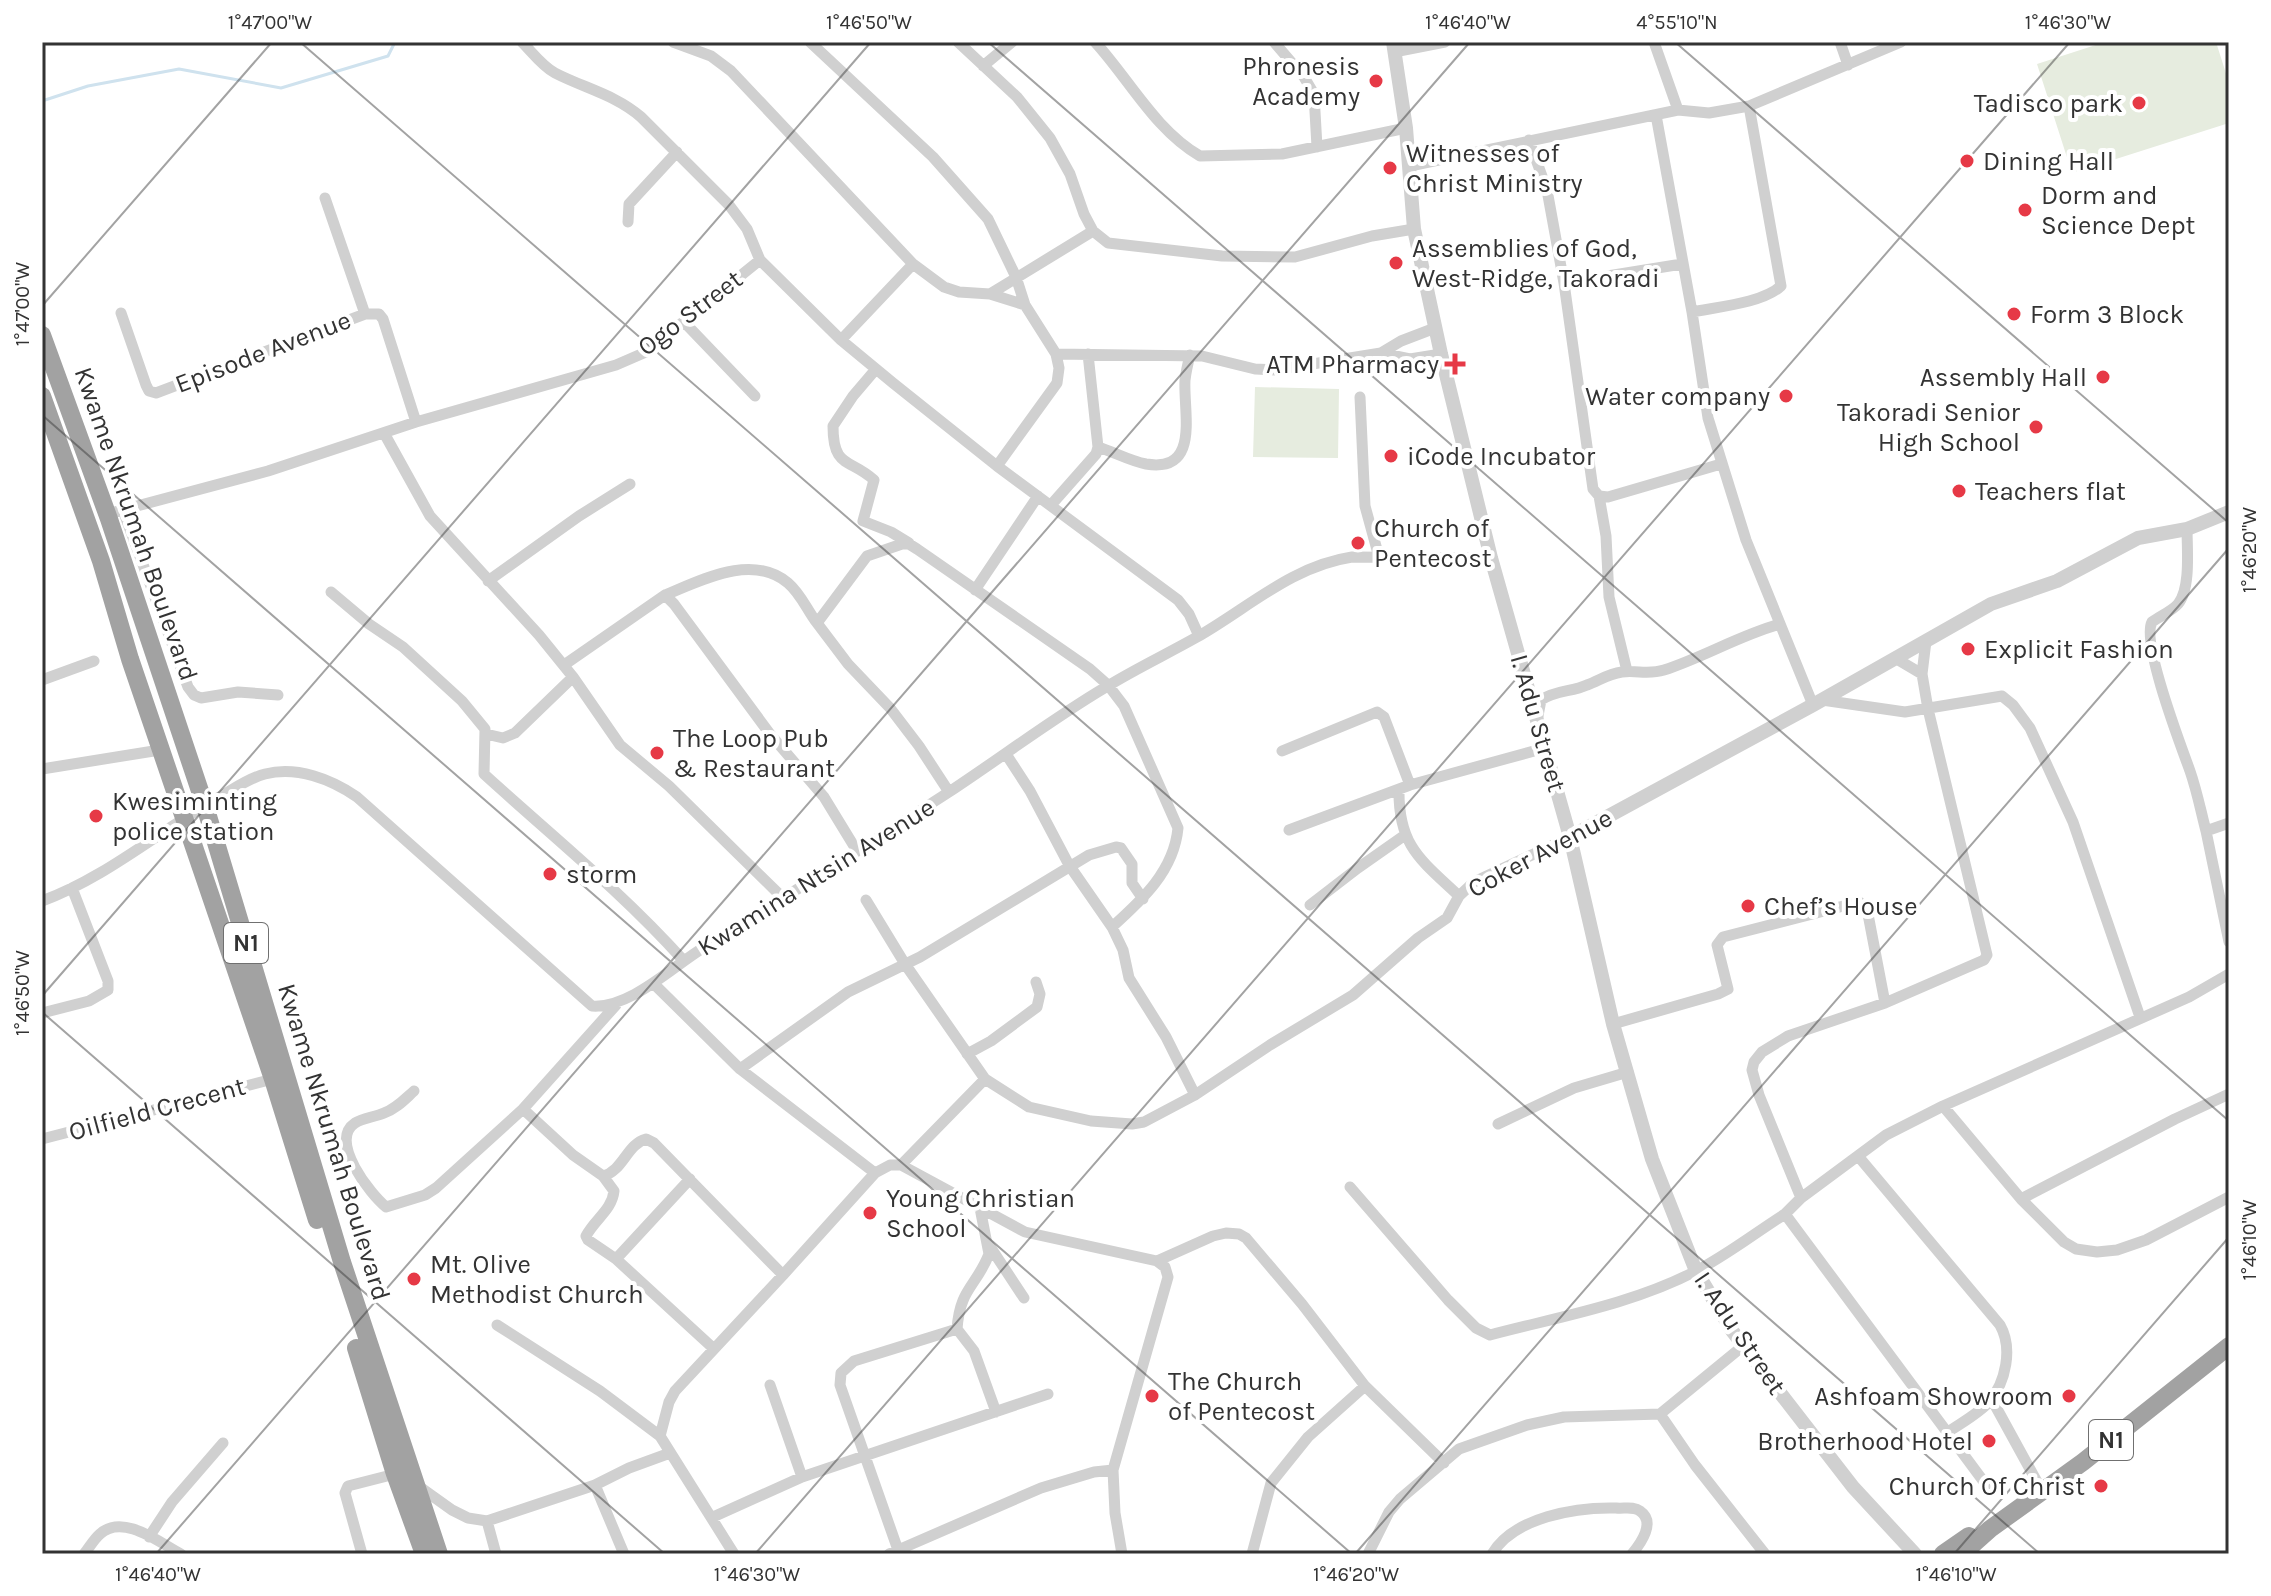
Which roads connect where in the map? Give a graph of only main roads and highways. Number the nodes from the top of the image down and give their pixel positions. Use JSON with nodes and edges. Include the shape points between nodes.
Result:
{"nodes":[{"id":1,"x":42,"y":335,"type":"edge"},
{"id":2,"x":42,"y":396,"type":"edge"},
{"id":3,"x":2229,"y":1346,"type":"edge"},
{"id":4,"x":1990,"y":1529,"type":"junction"},
{"id":5,"x":424,"y":1554,"type":"edge"},
{"id":6,"x":439,"y":1554,"type":"edge"},
{"id":7,"x":1943,"y":1554,"type":"edge"},
{"id":8,"x":1962,"y":1554,"type":"edge"}],
"edges":[{"from":1,"to":6,"type":"highway","name":"Kwame Nkrumah Boulevard","number":"N1","via":[[115,512],[342,1262]]},
{"from":2,"to":5,"type":"highway","name":"Kwame Nkrumah Boulevard","number":"N1","via":[[273,1079]]},
{"from":3,"to":4,"type":"highway","number":"N1"},
{"from":4,"to":7,"type":"highway","number":"N1"},
{"from":4,"to":8,"type":"highway","number":"N1"}]}
